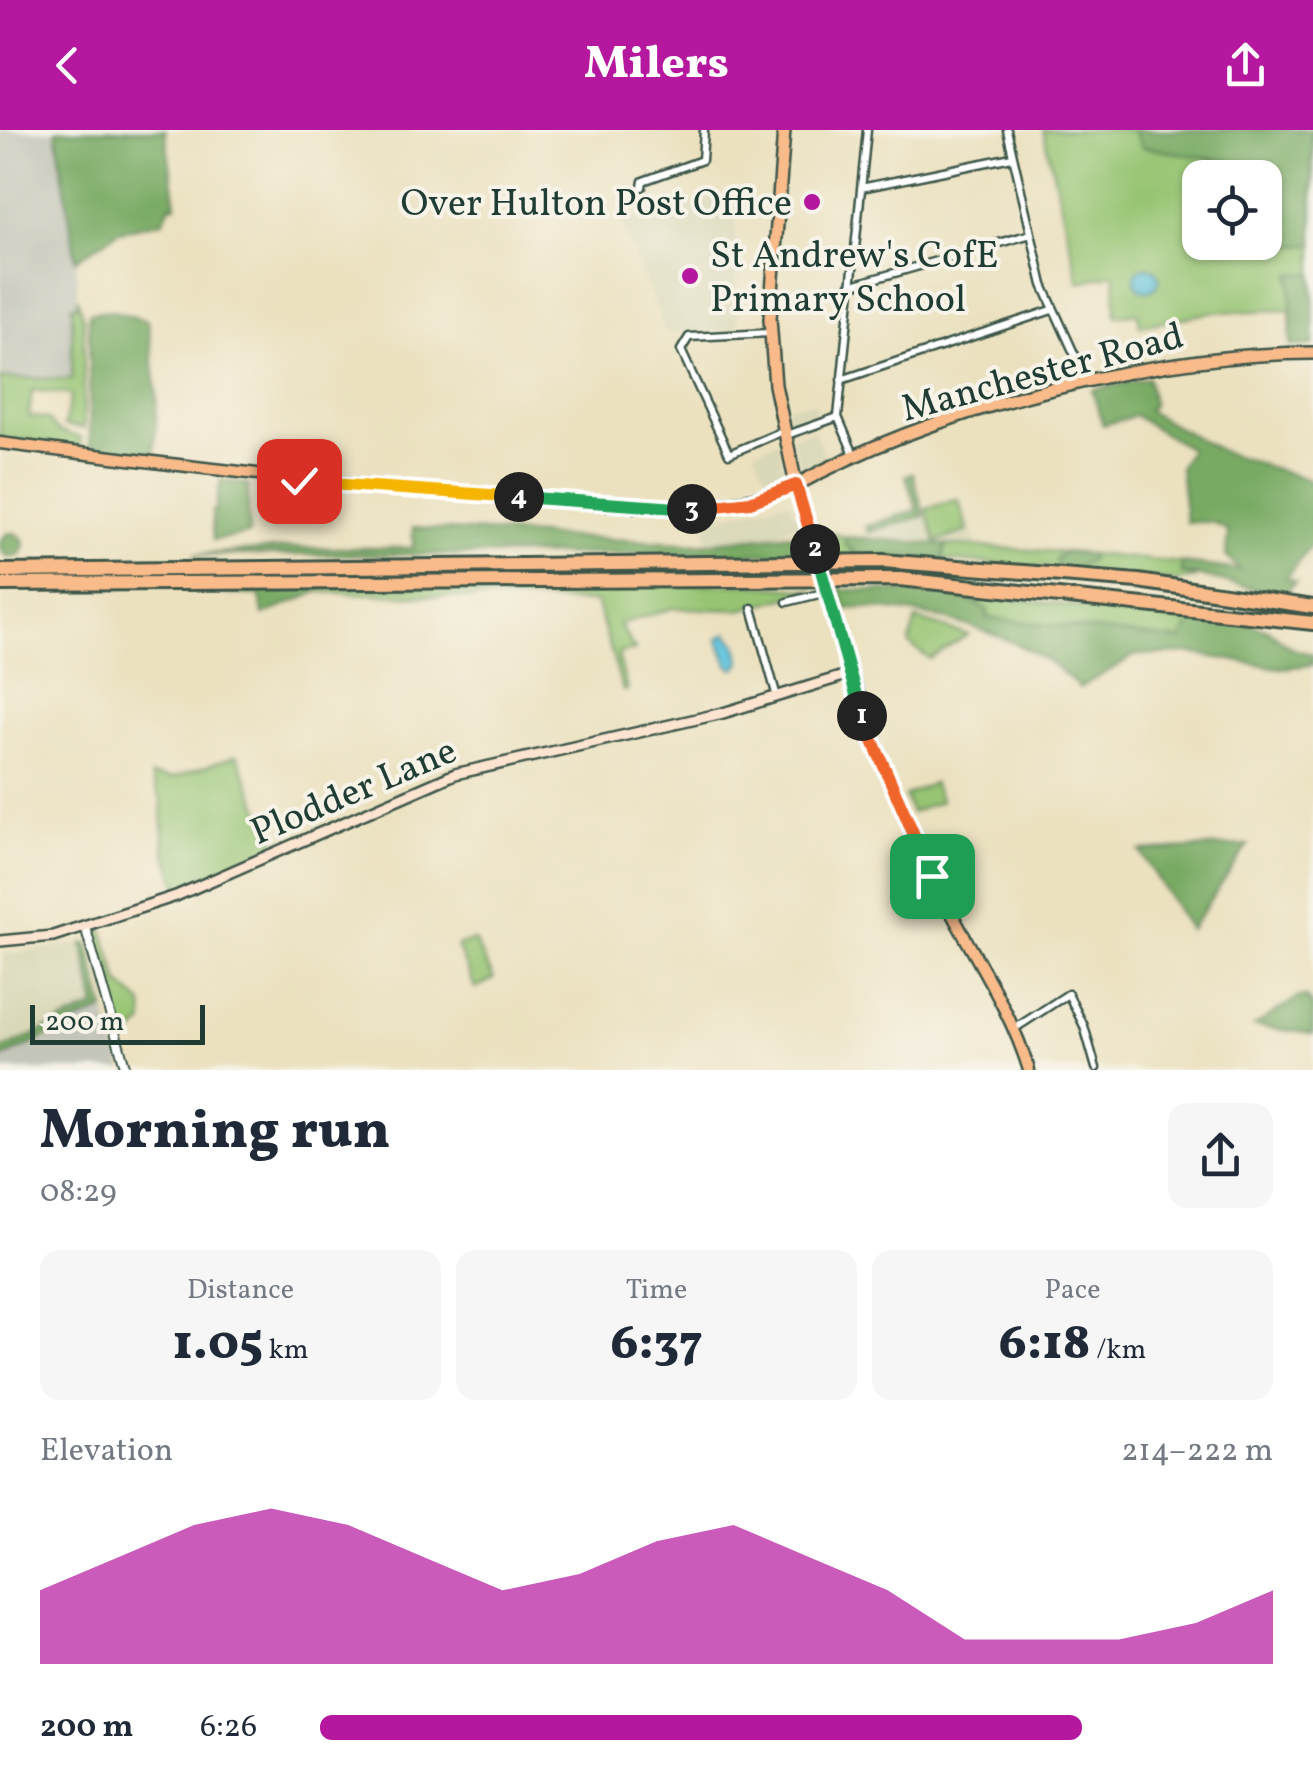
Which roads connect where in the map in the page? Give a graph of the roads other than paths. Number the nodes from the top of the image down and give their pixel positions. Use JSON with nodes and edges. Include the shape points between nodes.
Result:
{"nodes":[{"id":1,"x":704,"y":130,"type":"edge"},
{"id":2,"x":784,"y":130,"type":"edge"},
{"id":3,"x":867,"y":130,"type":"edge"},
{"id":4,"x":1007,"y":130,"type":"edge"},
{"id":5,"x":1012,"y":157,"type":"junction"},
{"id":6,"x":642,"y":187,"type":"dead end"},
{"id":7,"x":861,"y":188,"type":"junction"},
{"id":8,"x":1030,"y":234,"type":"junction"},
{"id":9,"x":850,"y":286,"type":"junction"},
{"id":10,"x":1052,"y":310,"type":"junction"},
{"id":11,"x":770,"y":333,"type":"junction"},
{"id":12,"x":1313,"y":353,"type":"edge"},
{"id":13,"x":841,"y":380,"type":"junction"},
{"id":14,"x":1088,"y":383,"type":"junction"},
{"id":15,"x":838,"y":418,"type":"junction"},
{"id":16,"x":784,"y":433,"type":"junction"},
{"id":17,"x":0,"y":443,"type":"edge"},
{"id":18,"x":854,"y":456,"type":"junction"},
{"id":19,"x":796,"y":485,"type":"junction"},
{"id":20,"x":0,"y":568,"type":"edge"},
{"id":21,"x":0,"y":585,"type":"edge"},
{"id":22,"x":825,"y":594,"type":"junction"},
{"id":23,"x":787,"y":602,"type":"dead end"},
{"id":24,"x":1313,"y":607,"type":"edge"},
{"id":25,"x":752,"y":608,"type":"dead end"},
{"id":26,"x":1313,"y":623,"type":"edge"},
{"id":27,"x":850,"y":674,"type":"junction"},
{"id":28,"x":777,"y":697,"type":"junction"},
{"id":29,"x":85,"y":926,"type":"junction"},
{"id":30,"x":0,"y":941,"type":"edge"},
{"id":31,"x":1014,"y":1029,"type":"junction"},
{"id":32,"x":1096,"y":1068,"type":"edge"},
{"id":33,"x":126,"y":1070,"type":"edge"},
{"id":34,"x":1029,"y":1070,"type":"edge"}],
"edges":[{"from":1,"to":6,"type":"street","via":[[702,160],[642,180]]},
{"from":2,"to":11,"type":"highway"},
{"from":3,"to":7,"type":"street"},
{"from":4,"to":5,"type":"street"},
{"from":5,"to":7,"type":"street"},
{"from":5,"to":8,"type":"street"},
{"from":7,"to":9,"type":"street"},
{"from":8,"to":9,"type":"street"},
{"from":8,"to":10,"type":"street"},
{"from":9,"to":13,"type":"street"},
{"from":10,"to":13,"type":"street"},
{"from":10,"to":14,"type":"street"},
{"from":11,"to":16,"type":"highway"},
{"from":11,"to":16,"type":"street","via":[[689,337],[681,350],[729,454]]},
{"from":12,"to":14,"type":"highway","name":"Manchester Road","via":[[1215,357]]},
{"from":13,"to":15,"type":"street"},
{"from":14,"to":18,"type":"highway","name":"Manchester Road"},
{"from":15,"to":16,"type":"street"},
{"from":15,"to":18,"type":"street"},
{"from":16,"to":19,"type":"highway"},
{"from":17,"to":19,"type":"main road","via":[[348,486],[675,508],[736,505]]},
{"from":18,"to":19,"type":"highway","name":"Manchester Road"},
{"from":19,"to":22,"type":"main road","bridge":true},
{"from":20,"to":24,"type":"highway","via":[[883,561],[1138,581]]},
{"from":21,"to":26,"type":"highway","via":[[900,579]]},
{"from":22,"to":23,"type":"street"},
{"from":22,"to":27,"type":"main road"},
{"from":25,"to":28,"type":"street"},
{"from":27,"to":28,"type":"main road","name":"Plodder Lane"},
{"from":27,"to":31,"type":"main road","via":[[868,732],[932,876]]},
{"from":28,"to":29,"type":"main road","name":"Plodder Lane","via":[[456,774],[214,881]]},
{"from":29,"to":30,"type":"main road","name":"Plodder Lane"},
{"from":29,"to":33,"type":"street"},
{"from":31,"to":32,"type":"street","via":[[1068,994]]},
{"from":31,"to":34,"type":"main road"}]}
